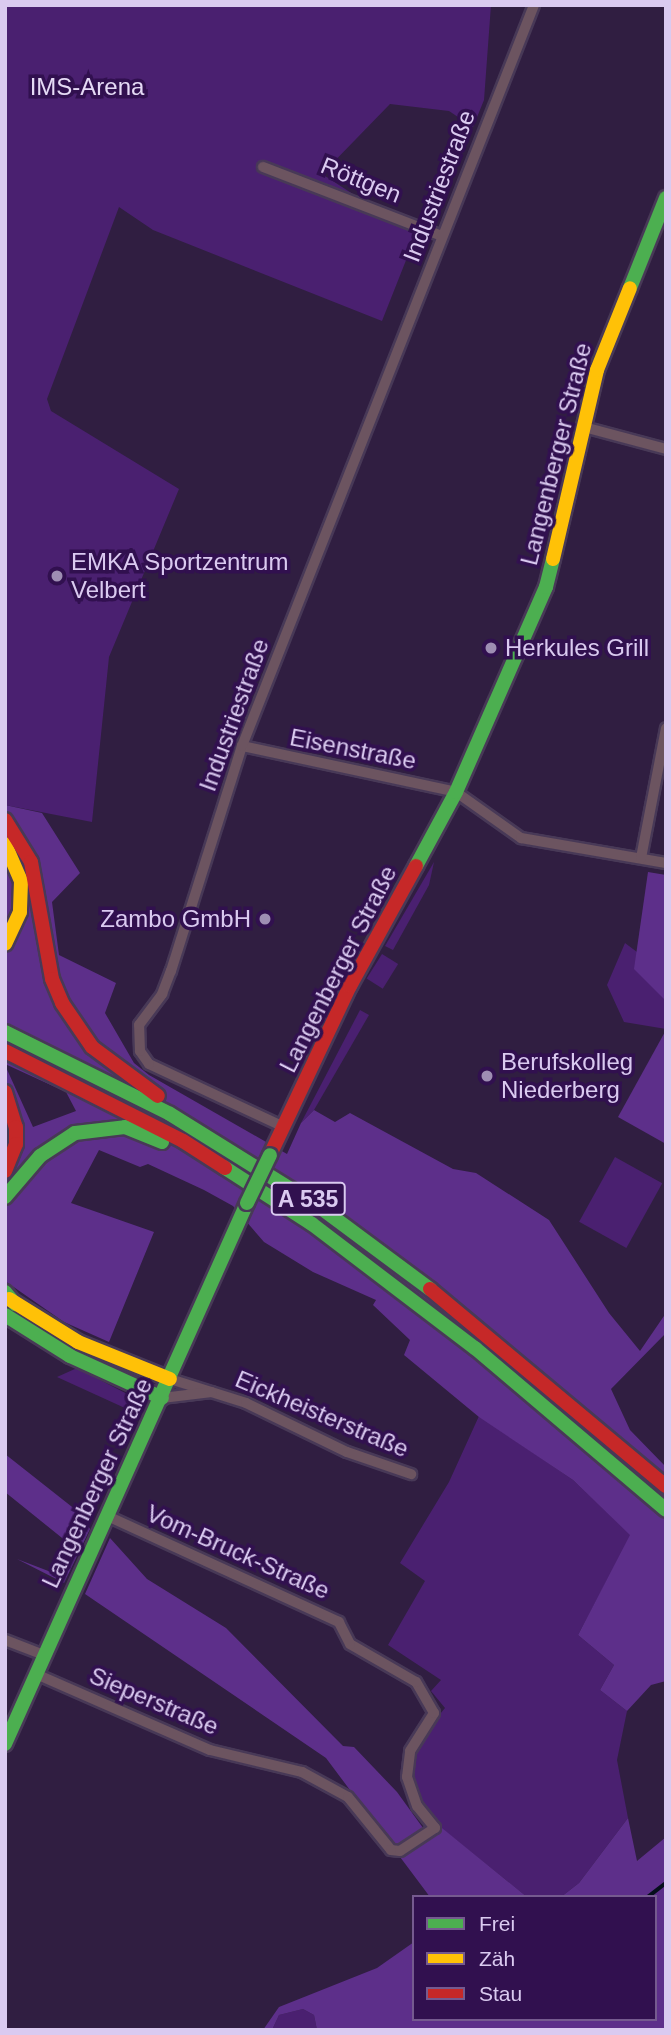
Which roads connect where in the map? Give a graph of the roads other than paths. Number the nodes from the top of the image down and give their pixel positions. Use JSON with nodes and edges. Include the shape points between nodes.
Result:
{"nodes":[{"id":1,"x":534,"y":5,"type":"edge"},
{"id":2,"x":263,"y":167,"type":"dead end"},
{"id":3,"x":666,"y":198,"type":"edge"},
{"id":4,"x":442,"y":236,"type":"junction"},
{"id":5,"x":584,"y":427,"type":"junction"},
{"id":6,"x":666,"y":449,"type":"edge"},
{"id":7,"x":666,"y":728,"type":"edge"},
{"id":8,"x":242,"y":746,"type":"junction"},
{"id":9,"x":456,"y":792,"type":"junction"},
{"id":10,"x":5,"y":820,"type":"edge"},
{"id":11,"x":5,"y":844,"type":"edge"},
{"id":12,"x":641,"y":858,"type":"junction"},
{"id":13,"x":666,"y":863,"type":"edge"},
{"id":14,"x":5,"y":944,"type":"edge"},
{"id":15,"x":5,"y":1032,"type":"edge"},
{"id":16,"x":5,"y":1051,"type":"edge"},
{"id":17,"x":5,"y":1092,"type":"edge"},
{"id":18,"x":170,"y":1114,"type":"junction"},
{"id":19,"x":284,"y":1127,"type":"junction"},
{"id":20,"x":183,"y":1142,"type":"junction"},
{"id":21,"x":5,"y":1171,"type":"edge"},
{"id":22,"x":5,"y":1198,"type":"edge"},
{"id":23,"x":8,"y":1301,"type":"edge"},
{"id":24,"x":170,"y":1379,"type":"junction"},
{"id":25,"x":216,"y":1392,"type":"junction"},
{"id":26,"x":162,"y":1398,"type":"junction"},
{"id":27,"x":411,"y":1474,"type":"dead end"},
{"id":28,"x":666,"y":1486,"type":"edge"},
{"id":29,"x":666,"y":1510,"type":"edge"},
{"id":30,"x":108,"y":1516,"type":"junction"},
{"id":31,"x":5,"y":1640,"type":"edge"},
{"id":32,"x":44,"y":1655,"type":"junction"},
{"id":33,"x":36,"y":1674,"type":"junction"},
{"id":34,"x":5,"y":1744,"type":"edge"},
{"id":35,"x":435,"y":1828,"type":"joint"}],
"edges":[{"from":1,"to":4,"type":"street","name":"Industriestraße"},
{"from":2,"to":4,"type":"street","name":"Röttgen"},
{"from":3,"to":5,"type":"main road","name":"Langenberger Straße","via":[[607,342]]},
{"from":4,"to":8,"type":"street","name":"Industriestraße"},
{"from":5,"to":6,"type":"street"},
{"from":5,"to":9,"type":"main road","name":"Langenberger Straße","via":[[546,587]]},
{"from":7,"to":12,"type":"street"},
{"from":8,"to":9,"type":"street","name":"Eisenstraße"},
{"from":8,"to":19,"type":"street","name":"Industriestraße","via":[[171,971],[162,994],[139,1025],[137,1038],[149,1064],[163,1073]]},
{"from":9,"to":12,"type":"street","via":[[521,838]]},
{"from":9,"to":19,"type":"main road","name":"Langenberger Straße","via":[[350,986]]},
{"from":10,"to":18,"type":"main road","via":[[30,862],[52,979],[61,1003],[92,1047],[156,1094]]},
{"from":11,"to":14,"type":"main road","via":[[21,881],[20,912]]},
{"from":12,"to":13,"type":"street"},
{"from":15,"to":18,"type":"main road","number":"A 535"},
{"from":16,"to":20,"type":"main road","number":"A 535"},
{"from":17,"to":21,"type":"main road","via":[[16,1127],[16,1144]]},
{"from":18,"to":28,"type":"main road","number":"A 535","via":[[271,1175],[392,1260]]},
{"from":19,"to":24,"type":"main road","name":"Langenberger Straße","bridge":true},
{"from":20,"to":22,"type":"main road","via":[[161,1142],[125,1128],[86,1130],[40,1156]]},
{"from":20,"to":29,"type":"main road","number":"A 535","via":[[384,1276]]},
{"from":23,"to":24,"type":"main road","via":[[78,1342]]},
{"from":23,"to":26,"type":"main road","via":[[71,1356]]},
{"from":24,"to":25,"type":"street","name":"Eickheisterstraße"},
{"from":24,"to":26,"type":"main road","name":"Langenberger Straße"},
{"from":25,"to":26,"type":"street","name":"Eickheisterstraße"},
{"from":25,"to":27,"type":"street","name":"Eickheisterstraße","via":[[348,1452]]},
{"from":26,"to":30,"type":"main road","name":"Langenberger Straße"},
{"from":30,"to":32,"type":"main road","name":"Langenberger Straße"},
{"from":30,"to":35,"type":"street","name":"Vom-Bruck-Straße","via":[[340,1622],[350,1644],[416,1682],[434,1713],[410,1751],[407,1777],[417,1805]]},
{"from":31,"to":32,"type":"street"},
{"from":32,"to":33,"type":"main road","name":"Langenberger Straße"},
{"from":33,"to":34,"type":"main road","name":"Langenberger Straße"},
{"from":33,"to":35,"type":"street","name":"Sieperstraße","via":[[199,1746],[281,1765],[337,1789],[361,1810],[391,1850],[400,1851]]}]}
